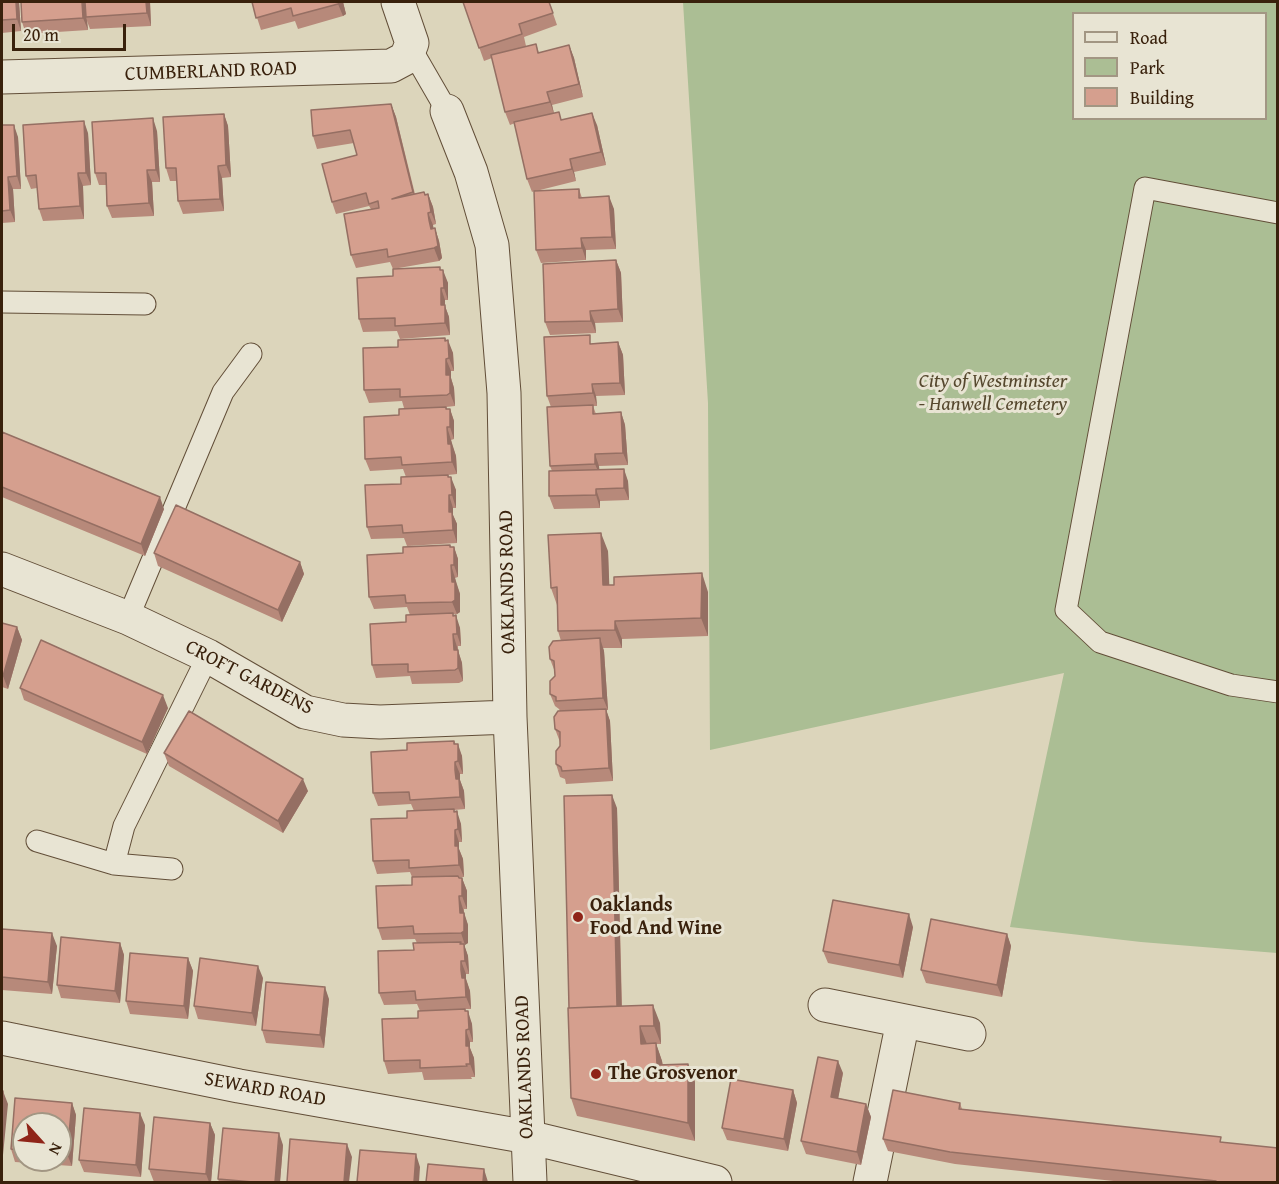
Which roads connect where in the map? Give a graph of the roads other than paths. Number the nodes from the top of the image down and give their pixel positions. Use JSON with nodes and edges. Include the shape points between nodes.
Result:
{"nodes":[{"id":1,"x":398,"y":2,"type":"edge"},
{"id":2,"x":410,"y":47,"type":"junction"},
{"id":3,"x":2,"y":77,"type":"edge"},
{"id":4,"x":447,"y":111,"type":"joint"},
{"id":5,"x":1278,"y":213,"type":"edge"},
{"id":6,"x":2,"y":302,"type":"edge"},
{"id":7,"x":146,"y":304,"type":"dead end"},
{"id":8,"x":251,"y":354,"type":"dead end"},
{"id":9,"x":2,"y":569,"type":"edge"},
{"id":10,"x":128,"y":618,"type":"junction"},
{"id":11,"x":208,"y":656,"type":"junction"},
{"id":12,"x":1278,"y":692,"type":"edge"},
{"id":13,"x":510,"y":717,"type":"junction"},
{"id":14,"x":37,"y":841,"type":"dead end"},
{"id":15,"x":114,"y":864,"type":"junction"},
{"id":16,"x":172,"y":870,"type":"dead end"},
{"id":17,"x":825,"y":1005,"type":"dead end"},
{"id":18,"x":903,"y":1021,"type":"junction"},
{"id":19,"x":969,"y":1034,"type":"dead end"},
{"id":20,"x":2,"y":1038,"type":"edge"},
{"id":21,"x":528,"y":1137,"type":"junction"},
{"id":22,"x":530,"y":1182,"type":"edge"},
{"id":23,"x":715,"y":1182,"type":"edge"},
{"id":24,"x":870,"y":1182,"type":"edge"}],
"edges":[{"from":1,"to":2,"type":"street","name":"OAKLANDS ROAD","via":[[411,36]]},
{"from":2,"to":3,"type":"street","name":"CUMBERLAND ROAD","via":[[406,58],[391,66]]},
{"from":2,"to":4,"type":"lane","name":"OAKLANDS ROAD"},
{"from":4,"to":13,"type":"street","name":"OAKLANDS ROAD","via":[[471,172],[492,245],[504,393]]},
{"from":5,"to":12,"type":"lane","via":[[1145,188],[1066,610],[1100,642],[1231,686]]},
{"from":6,"to":7,"type":"lane"},
{"from":8,"to":10,"type":"lane","via":[[223,392]]},
{"from":9,"to":10,"type":"street","name":"CROFT GARDENS"},
{"from":10,"to":11,"type":"street","name":"CROFT GARDENS"},
{"from":11,"to":13,"type":"street","name":"CROFT GARDENS","via":[[305,712],[343,720]]},
{"from":11,"to":15,"type":"lane","via":[[124,826]]},
{"from":13,"to":21,"type":"street","name":"OAKLANDS ROAD"},
{"from":14,"to":15,"type":"lane"},
{"from":15,"to":16,"type":"lane"},
{"from":17,"to":18,"type":"street"},
{"from":18,"to":19,"type":"street"},
{"from":18,"to":24,"type":"street"},
{"from":20,"to":21,"type":"street","name":"SEWARD ROAD","via":[[239,1086]]},
{"from":21,"to":22,"type":"street","name":"OAKLANDS ROAD"},
{"from":21,"to":23,"type":"street","name":"SEWARD ROAD"}]}
